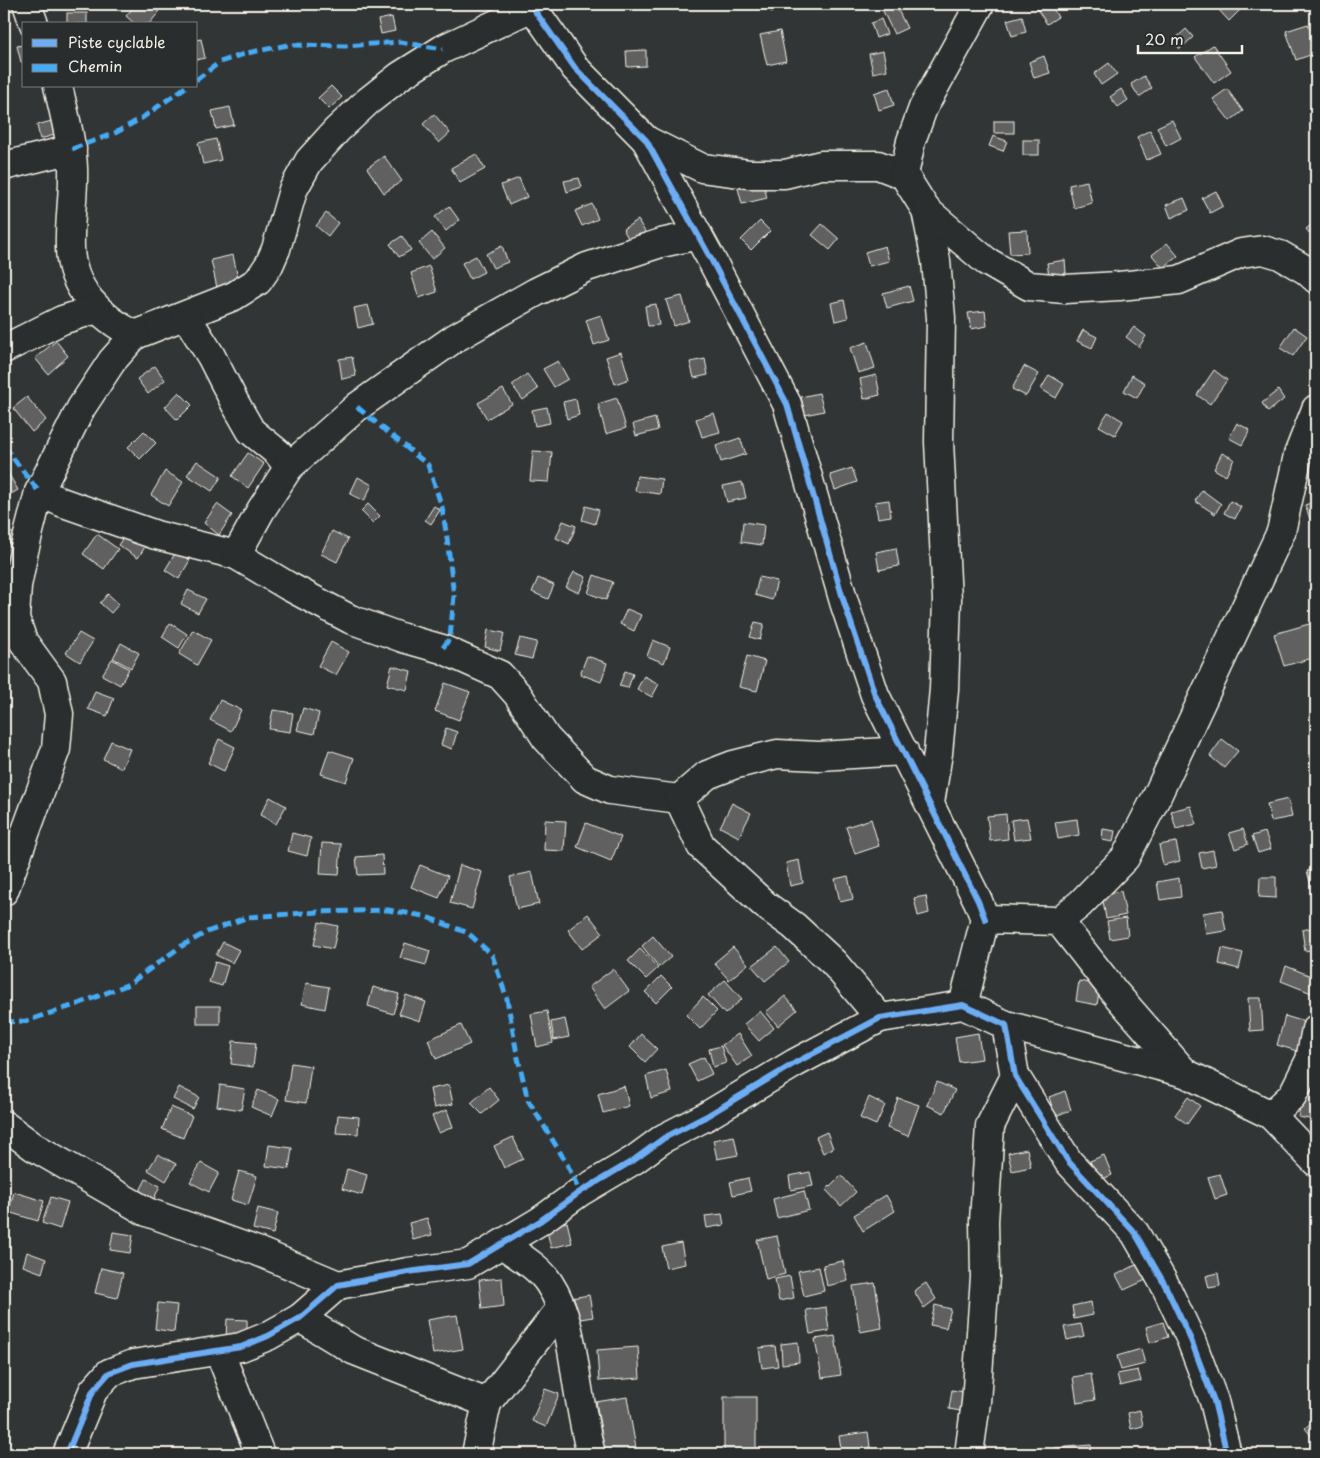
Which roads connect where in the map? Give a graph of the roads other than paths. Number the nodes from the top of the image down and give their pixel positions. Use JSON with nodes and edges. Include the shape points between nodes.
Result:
{"nodes":[{"id":1,"x":27,"y":4,"type":"edge"},
{"id":2,"x":980,"y":4,"type":"edge"},
{"id":3,"x":531,"y":5,"type":"edge"},
{"id":4,"x":33,"y":22,"type":"edge"},
{"id":5,"x":58,"y":88,"type":"edge"},
{"id":6,"x":646,"y":140,"type":"junction"},
{"id":7,"x":72,"y":149,"type":"junction"},
{"id":8,"x":4,"y":166,"type":"edge"},
{"id":9,"x":904,"y":175,"type":"junction"},
{"id":10,"x":926,"y":210,"type":"junction"},
{"id":11,"x":698,"y":235,"type":"junction"},
{"id":12,"x":1316,"y":278,"type":"edge"},
{"id":13,"x":97,"y":309,"type":"junction"},
{"id":14,"x":186,"y":316,"type":"junction"},
{"id":15,"x":135,"y":335,"type":"junction"},
{"id":16,"x":4,"y":349,"type":"edge"},
{"id":17,"x":1316,"y":409,"type":"edge"},
{"id":18,"x":289,"y":467,"type":"junction"},
{"id":19,"x":39,"y":492,"type":"junction"},
{"id":20,"x":236,"y":555,"type":"junction"},
{"id":21,"x":904,"y":751,"type":"junction"},
{"id":22,"x":679,"y":799,"type":"junction"},
{"id":23,"x":930,"y":803,"type":"junction"},
{"id":24,"x":4,"y":891,"type":"edge"},
{"id":25,"x":984,"y":919,"type":"junction"},
{"id":26,"x":1059,"y":920,"type":"junction"},
{"id":27,"x":964,"y":1005,"type":"junction"},
{"id":28,"x":880,"y":1018,"type":"junction"},
{"id":29,"x":1006,"y":1024,"type":"junction"},
{"id":30,"x":1316,"y":1030,"type":"edge"},
{"id":31,"x":1185,"y":1073,"type":"junction"},
{"id":32,"x":1015,"y":1076,"type":"junction"},
{"id":33,"x":1308,"y":1079,"type":"edge"},
{"id":34,"x":1271,"y":1115,"type":"junction"},
{"id":35,"x":4,"y":1125,"type":"edge"},
{"id":36,"x":1316,"y":1162,"type":"edge"},
{"id":37,"x":502,"y":1244,"type":"junction"},
{"id":38,"x":338,"y":1285,"type":"junction"},
{"id":39,"x":561,"y":1308,"type":"junction"},
{"id":40,"x":300,"y":1318,"type":"junction"},
{"id":41,"x":219,"y":1351,"type":"junction"},
{"id":42,"x":487,"y":1403,"type":"junction"},
{"id":43,"x":67,"y":1454,"type":"edge"},
{"id":44,"x":260,"y":1454,"type":"edge"},
{"id":45,"x":476,"y":1454,"type":"edge"},
{"id":46,"x":592,"y":1454,"type":"edge"},
{"id":47,"x":969,"y":1454,"type":"edge"},
{"id":48,"x":1227,"y":1454,"type":"edge"}],
"edges":[{"from":1,"to":4,"type":"street"},
{"from":2,"to":9,"type":"street","via":[[923,108],[911,141]]},
{"from":3,"to":6,"type":"street","via":[[575,68]]},
{"from":3,"to":14,"type":"street","via":[[443,49],[367,102],[309,160],[293,190],[276,249],[258,281],[234,296]]},
{"from":5,"to":7,"type":"street"},
{"from":6,"to":9,"type":"street","via":[[702,168],[749,174],[785,174],[821,165],[878,165]]},
{"from":6,"to":11,"type":"street"},
{"from":7,"to":8,"type":"street"},
{"from":7,"to":13,"type":"street","via":[[70,251],[74,272]]},
{"from":9,"to":10,"type":"street"},
{"from":10,"to":12,"type":"street","via":[[986,261],[1029,286],[1074,289],[1179,280],[1242,253],[1263,250],[1280,255]]},
{"from":10,"to":23,"type":"street","via":[[936,261],[941,318],[939,442],[947,600],[944,689]]},
{"from":11,"to":18,"type":"street","via":[[587,267],[497,314],[455,338],[357,407]]},
{"from":11,"to":21,"type":"street","via":[[787,404],[844,602],[875,695]]},
{"from":13,"to":15,"type":"street","via":[[117,326]]},
{"from":13,"to":16,"type":"street","via":[[62,320]]},
{"from":14,"to":15,"type":"street"},
{"from":14,"to":18,"type":"street","via":[[251,432],[278,453]]},
{"from":15,"to":19,"type":"street","via":[[112,361],[81,408]]},
{"from":17,"to":26,"type":"street","via":[[1298,455],[1281,532],[1143,823],[1125,858],[1080,904]]},
{"from":18,"to":20,"type":"street"},
{"from":19,"to":20,"type":"street","via":[[156,535]]},
{"from":19,"to":24,"type":"street","via":[[17,586],[16,618],[23,641],[52,681],[59,714],[56,750]]},
{"from":20,"to":22,"type":"street","via":[[350,619],[442,649],[500,675],[518,695],[546,738],[585,779],[610,790]]},
{"from":21,"to":22,"type":"street","via":[[819,756],[777,754],[707,775]]},
{"from":21,"to":23,"type":"street"},
{"from":22,"to":28,"type":"street","via":[[700,846],[834,963]]},
{"from":23,"to":25,"type":"street"},
{"from":25,"to":26,"type":"street"},
{"from":25,"to":27,"type":"street"},
{"from":26,"to":31,"type":"street","via":[[1116,994]]},
{"from":27,"to":28,"type":"street"},
{"from":27,"to":29,"type":"street"},
{"from":28,"to":37,"type":"street","via":[[795,1062],[664,1138]]},
{"from":29,"to":31,"type":"street"},
{"from":29,"to":32,"type":"street"},
{"from":30,"to":33,"type":"street"},
{"from":31,"to":34,"type":"street"},
{"from":32,"to":47,"type":"street","via":[[990,1126],[984,1278],[976,1402]]},
{"from":32,"to":48,"type":"street","via":[[1068,1161],[1135,1233],[1166,1285],[1214,1401]]},
{"from":33,"to":34,"type":"street"},
{"from":34,"to":36,"type":"street"},
{"from":35,"to":38,"type":"street","via":[[147,1212],[257,1251]]},
{"from":37,"to":38,"type":"street","via":[[468,1264]]},
{"from":37,"to":39,"type":"street","via":[[539,1271],[549,1282]]},
{"from":38,"to":40,"type":"street"},
{"from":39,"to":42,"type":"street"},
{"from":39,"to":46,"type":"street"},
{"from":40,"to":41,"type":"street","via":[[268,1336],[241,1347]]},
{"from":40,"to":42,"type":"street","via":[[353,1350]]},
{"from":41,"to":43,"type":"street","via":[[133,1364],[109,1372],[93,1391]]},
{"from":41,"to":44,"type":"street"},
{"from":42,"to":45,"type":"street"}]}
